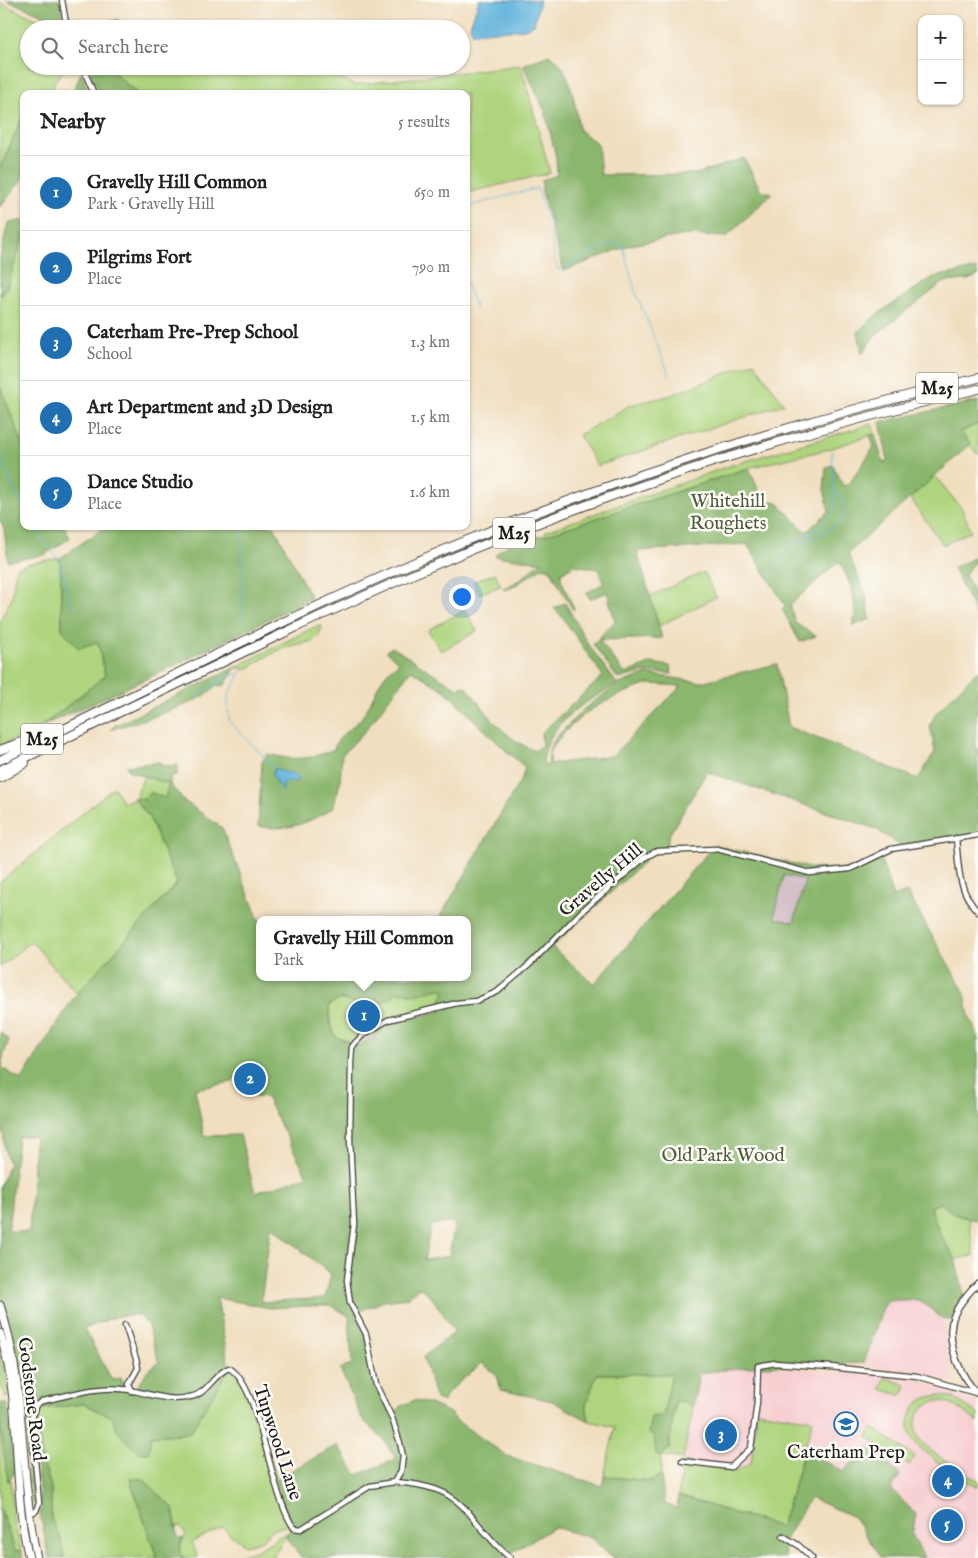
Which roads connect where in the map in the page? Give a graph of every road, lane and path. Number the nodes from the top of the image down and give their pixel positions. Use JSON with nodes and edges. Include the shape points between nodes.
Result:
{"nodes":[{"id":1,"x":62,"y":0,"type":"edge"},
{"id":2,"x":65,"y":20,"type":"edge"},
{"id":3,"x":86,"y":75,"type":"edge"},
{"id":4,"x":92,"y":90,"type":"edge"},
{"id":5,"x":978,"y":378,"type":"edge"},
{"id":6,"x":978,"y":389,"type":"edge"},
{"id":7,"x":85,"y":719,"type":"junction"},
{"id":8,"x":72,"y":736,"type":"junction"},
{"id":9,"x":0,"y":750,"type":"edge"},
{"id":10,"x":0,"y":760,"type":"edge"},
{"id":11,"x":0,"y":770,"type":"edge"},
{"id":12,"x":0,"y":778,"type":"edge"},
{"id":13,"x":978,"y":835,"type":"edge"},
{"id":14,"x":956,"y":838,"type":"junction"},
{"id":15,"x":978,"y":912,"type":"edge"},
{"id":16,"x":978,"y":1283,"type":"edge"},
{"id":17,"x":0,"y":1305,"type":"edge"},
{"id":18,"x":125,"y":1325,"type":"dead end"},
{"id":19,"x":0,"y":1333,"type":"edge"},
{"id":20,"x":132,"y":1392,"type":"junction"},
{"id":21,"x":977,"y":1394,"type":"edge"},
{"id":22,"x":682,"y":1461,"type":"dead end"},
{"id":23,"x":401,"y":1472,"type":"junction"},
{"id":24,"x":394,"y":1482,"type":"junction"},
{"id":25,"x":406,"y":1482,"type":"junction"},
{"id":26,"x":30,"y":1513,"type":"junction"},
{"id":27,"x":783,"y":1536,"type":"dead end"},
{"id":28,"x":29,"y":1558,"type":"edge"},
{"id":29,"x":37,"y":1558,"type":"edge"},
{"id":30,"x":510,"y":1558,"type":"edge"},
{"id":31,"x":812,"y":1558,"type":"edge"}],
"edges":[{"from":1,"to":2,"type":"street"},
{"from":3,"to":4,"type":"street"},
{"from":5,"to":7,"type":"highway","number":"M25","via":[[749,439],[533,514],[357,588]]},
{"from":6,"to":8,"type":"highway","number":"M25","via":[[767,445],[539,523],[368,594]]},
{"from":7,"to":9,"type":"highway","number":"M25"},
{"from":7,"to":10,"type":"highway","number":"M25"},
{"from":8,"to":11,"type":"highway","number":"M25"},
{"from":8,"to":12,"type":"highway","number":"M25"},
{"from":13,"to":14,"type":"street","name":"Gravelly Hill"},
{"from":14,"to":15,"type":"street","via":[[961,887]]},
{"from":14,"to":23,"type":"street","name":"Gravelly Hill","via":[[891,849],[850,870],[823,873],[718,848],[657,851],[644,858],[582,910],[504,988],[476,1001],[388,1020],[362,1035],[352,1047],[350,1140],[354,1224],[347,1280],[350,1303],[366,1334],[376,1385],[400,1444],[403,1456]]},
{"from":16,"to":21,"type":"street","via":[[966,1295],[954,1316],[952,1330],[958,1364]]},
{"from":17,"to":26,"type":"highway","name":"Godstone Road","via":[[16,1370]]},
{"from":18,"to":20,"type":"street","via":[[138,1368],[129,1384]]},
{"from":19,"to":28,"type":"highway","name":"Godstone Road","via":[[12,1396]]},
{"from":20,"to":24,"type":"street","name":"Tupwood Lane","via":[[163,1398],[191,1397],[209,1387],[223,1370],[229,1368],[237,1373],[252,1400],[291,1524],[298,1530],[370,1486]]},
{"from":20,"to":26,"type":"street","name":"Tupwood Lane","via":[[122,1389],[91,1390],[36,1405],[31,1418],[31,1439],[39,1503],[36,1511]]},
{"from":21,"to":22,"type":"street","via":[[917,1376],[830,1367],[758,1366],[751,1448],[731,1467]]},
{"from":23,"to":24,"type":"street"},
{"from":23,"to":25,"type":"street"},
{"from":24,"to":25,"type":"street","name":"Tupwood Lane"},
{"from":25,"to":30,"type":"street","name":"Tupwood Lane","via":[[429,1487],[456,1499]]},
{"from":26,"to":29,"type":"highway","name":"Godstone Road"},
{"from":27,"to":31,"type":"street"}]}
